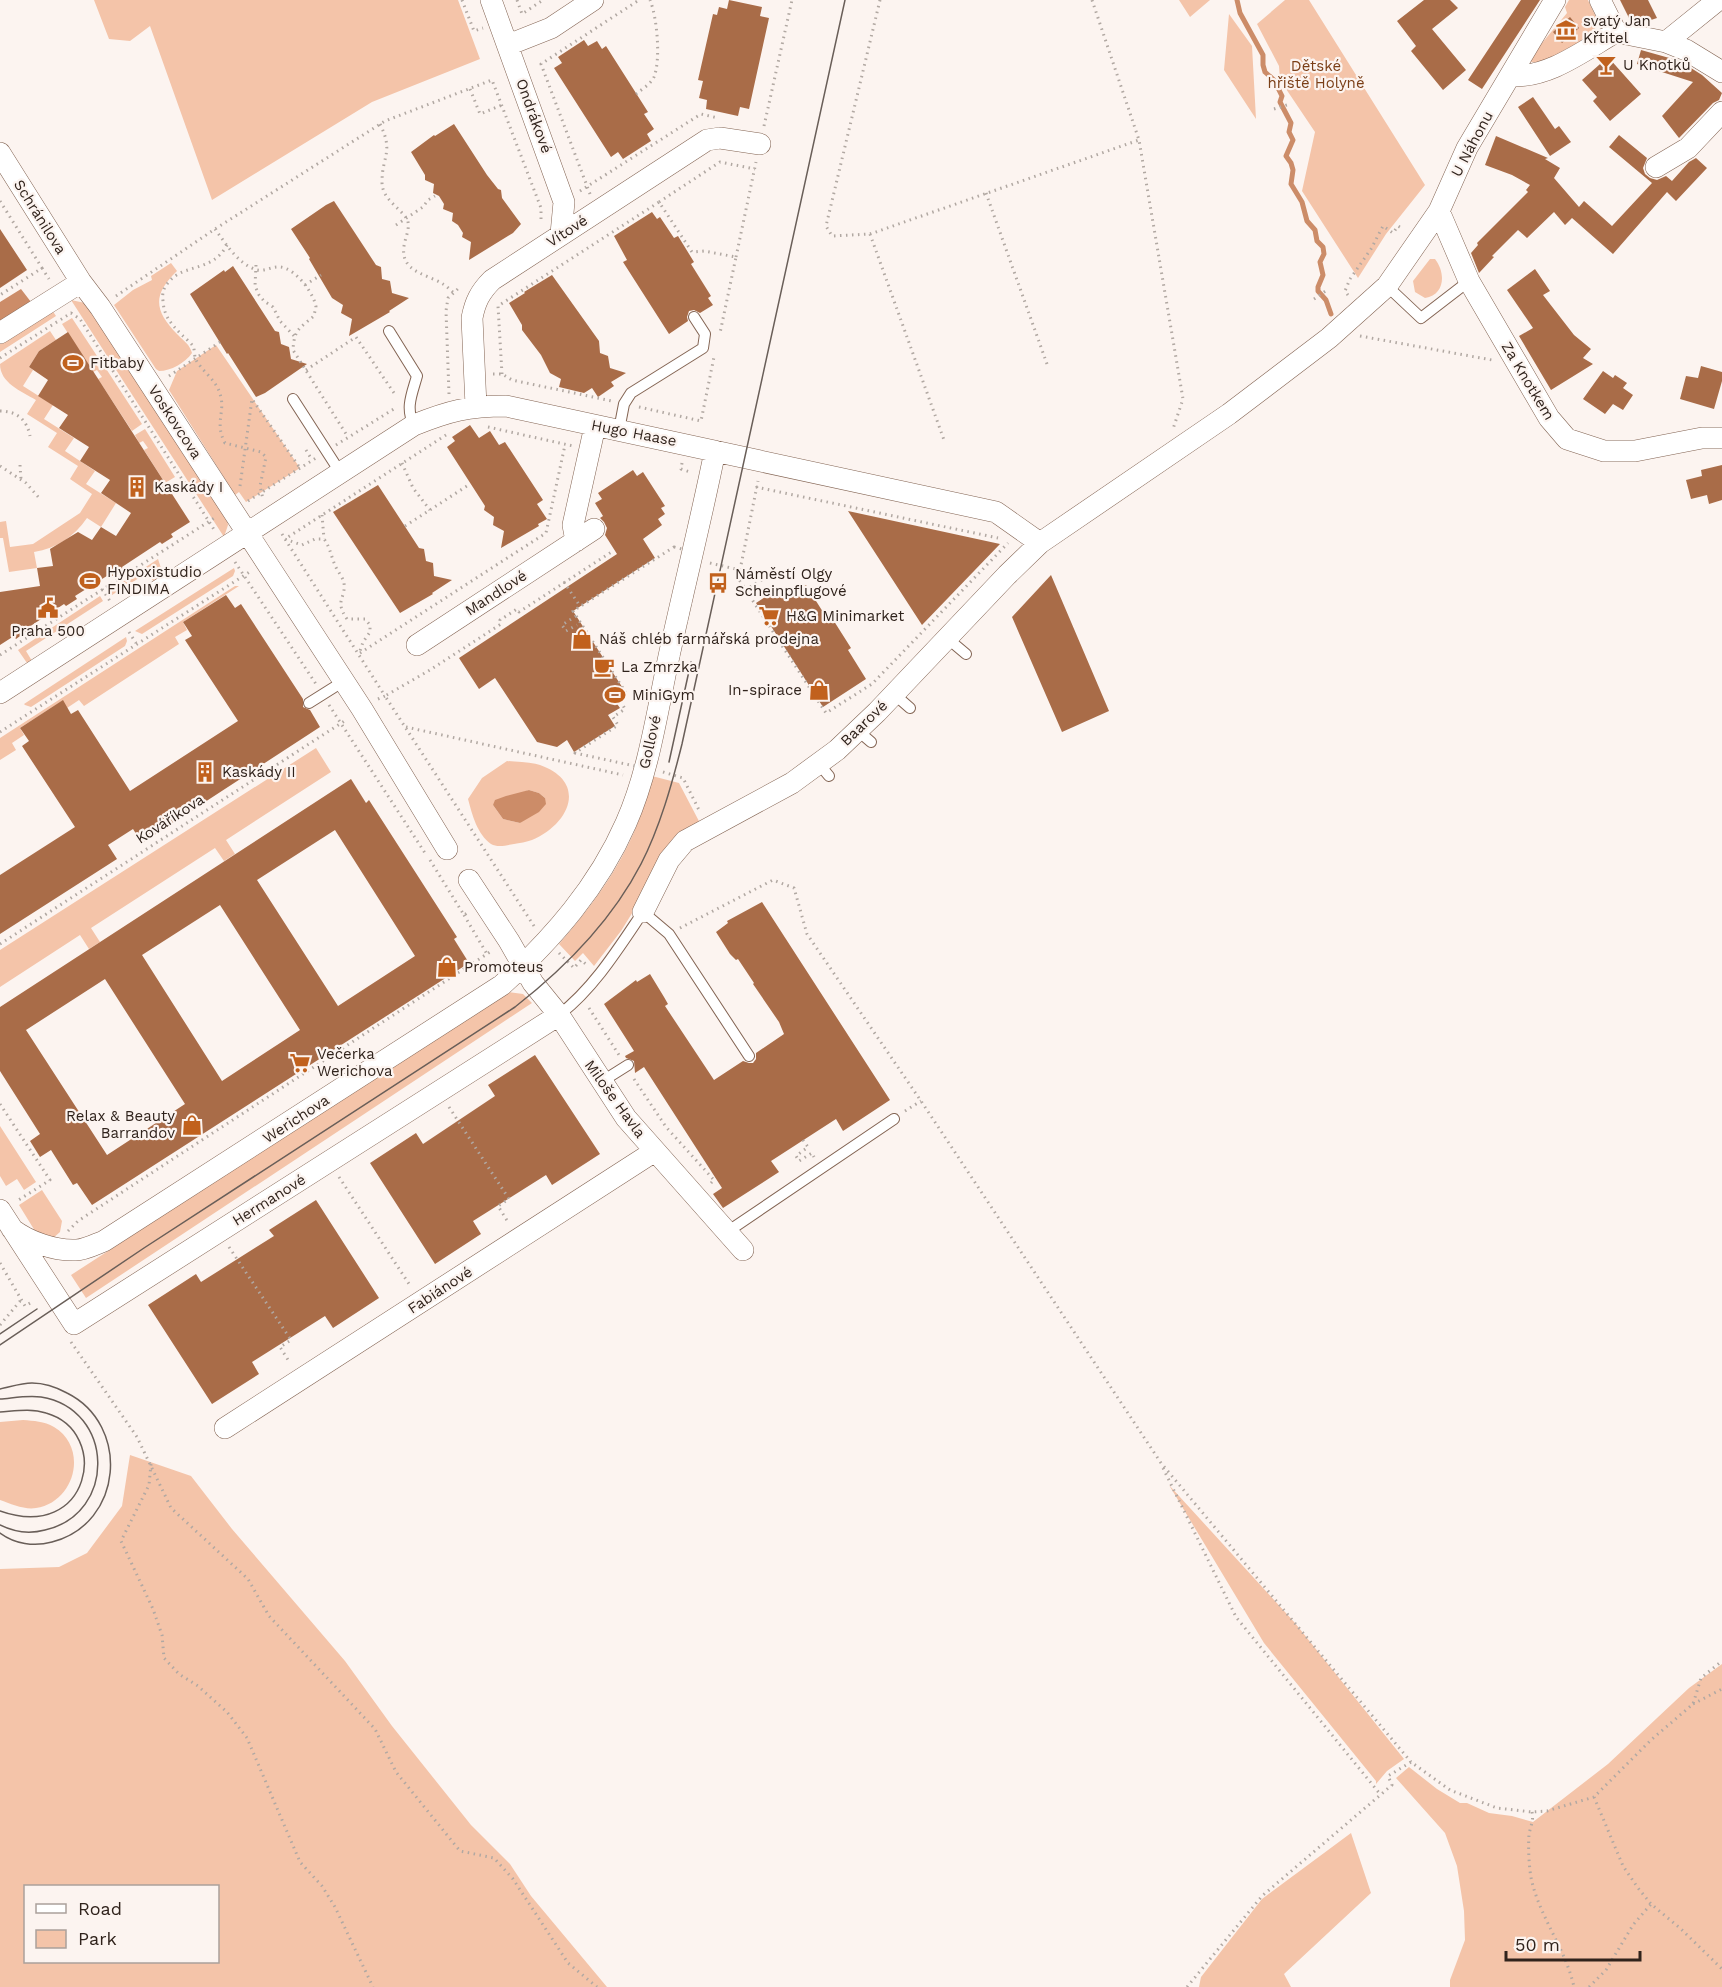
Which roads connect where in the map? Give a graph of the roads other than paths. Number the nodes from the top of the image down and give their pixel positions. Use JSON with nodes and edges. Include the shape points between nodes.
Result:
{"nodes":[{"id":1,"x":491,"y":0,"type":"edge"},
{"id":2,"x":593,"y":0,"type":"edge"},
{"id":3,"x":1556,"y":0,"type":"edge"},
{"id":4,"x":1600,"y":0,"type":"edge"},
{"id":5,"x":1718,"y":0,"type":"edge"},
{"id":6,"x":1616,"y":32,"type":"junction"},
{"id":7,"x":1666,"y":42,"type":"junction"},
{"id":8,"x":508,"y":45,"type":"junction"},
{"id":9,"x":1722,"y":72,"type":"edge"},
{"id":10,"x":1510,"y":76,"type":"junction"},
{"id":11,"x":1722,"y":112,"type":"edge"},
{"id":12,"x":760,"y":144,"type":"dead end"},
{"id":13,"x":0,"y":153,"type":"edge"},
{"id":14,"x":1656,"y":167,"type":"dead end"},
{"id":15,"x":1439,"y":212,"type":"junction"},
{"id":16,"x":561,"y":234,"type":"junction"},
{"id":17,"x":1468,"y":281,"type":"junction"},
{"id":18,"x":81,"y":282,"type":"junction"},
{"id":19,"x":1387,"y":286,"type":"junction"},
{"id":20,"x":694,"y":317,"type":"dead end"},
{"id":21,"x":389,"y":331,"type":"dead end"},
{"id":22,"x":0,"y":333,"type":"edge"},
{"id":23,"x":293,"y":399,"type":"dead end"},
{"id":24,"x":478,"y":416,"type":"junction"},
{"id":25,"x":414,"y":425,"type":"junction"},
{"id":26,"x":595,"y":426,"type":"junction"},
{"id":27,"x":620,"y":430,"type":"junction"},
{"id":28,"x":1722,"y":438,"type":"edge"},
{"id":29,"x":714,"y":451,"type":"junction"},
{"id":30,"x":1164,"y":458,"type":"joint"},
{"id":31,"x":340,"y":472,"type":"junction"},
{"id":32,"x":248,"y":533,"type":"junction"},
{"id":33,"x":1040,"y":543,"type":"junction"},
{"id":34,"x":947,"y":638,"type":"junction"},
{"id":35,"x":417,"y":645,"type":"dead end"},
{"id":36,"x":966,"y":654,"type":"dead end"},
{"id":37,"x":344,"y":681,"type":"junction"},
{"id":38,"x":0,"y":693,"type":"edge"},
{"id":39,"x":894,"y":694,"type":"junction"},
{"id":40,"x":309,"y":703,"type":"dead end"},
{"id":41,"x":910,"y":708,"type":"dead end"},
{"id":42,"x":447,"y":849,"type":"dead end"},
{"id":43,"x":469,"y":880,"type":"dead end"},
{"id":44,"x":642,"y":912,"type":"junction"},
{"id":45,"x":523,"y":966,"type":"junction"},
{"id":46,"x":559,"y":1015,"type":"junction"},
{"id":47,"x":749,"y":1056,"type":"dead end"},
{"id":48,"x":627,"y":1066,"type":"road end"},
{"id":49,"x":601,"y":1082,"type":"junction"},
{"id":50,"x":894,"y":1119,"type":"road end"},
{"id":51,"x":655,"y":1151,"type":"junction"},
{"id":52,"x":0,"y":1210,"type":"edge"},
{"id":53,"x":727,"y":1232,"type":"junction"},
{"id":54,"x":6,"y":1233,"type":"edge"},
{"id":55,"x":743,"y":1250,"type":"dead end"},
{"id":56,"x":225,"y":1428,"type":"dead end"}],
"edges":[{"from":1,"to":8,"type":"street","name":"Ondrákové"},
{"from":2,"to":8,"type":"street","via":[[551,28]]},
{"from":3,"to":10,"type":"street","name":"U Náhonu"},
{"from":4,"to":6,"type":"street"},
{"from":5,"to":7,"type":"street"},
{"from":6,"to":7,"type":"street"},
{"from":6,"to":10,"type":"street","via":[[1547,71]]},
{"from":7,"to":9,"type":"street"},
{"from":8,"to":16,"type":"street","name":"Ondrákové","via":[[564,202]]},
{"from":10,"to":15,"type":"street","name":"U Náhonu","via":[[1467,148]]},
{"from":11,"to":14,"type":"street","via":[[1688,148]]},
{"from":12,"to":16,"type":"street","name":"Vítové","via":[[707,140]]},
{"from":13,"to":18,"type":"street","name":"Schránilova"},
{"from":15,"to":17,"type":"street","name":"Za Knotkem"},
{"from":15,"to":19,"type":"street","name":"U Náhonu"},
{"from":16,"to":24,"type":"street","name":"Vítové","via":[[492,280],[475,304],[472,318]]},
{"from":17,"to":19,"type":"lane","via":[[1421,318]]},
{"from":17,"to":28,"type":"street","name":"Za Knotkem","via":[[1549,418],[1566,439],[1604,451]]},
{"from":18,"to":22,"type":"street"},
{"from":18,"to":32,"type":"street","name":"Voskovcova"},
{"from":19,"to":30,"type":"street","name":"U Náhonu","via":[[1337,332]]},
{"from":20,"to":27,"type":"lane","via":[[705,334],[703,348],[631,393],[624,404]]},
{"from":21,"to":25,"type":"lane","via":[[417,376],[409,406]]},
{"from":23,"to":31,"type":"lane"},
{"from":24,"to":25,"type":"street","name":"Hugo Haase","via":[[454,410]]},
{"from":24,"to":26,"type":"street","name":"Hugo Haase","via":[[506,406]]},
{"from":25,"to":31,"type":"street","name":"Hugo Haase"},
{"from":26,"to":27,"type":"street","name":"Hugo Haase"},
{"from":26,"to":35,"type":"street","name":"Mandlové","via":[[573,525],[585,535]]},
{"from":27,"to":29,"type":"street","name":"Hugo Haase"},
{"from":29,"to":33,"type":"street","name":"Hugo Haase","via":[[996,512]]},
{"from":29,"to":45,"type":"street","name":"Gollové","via":[[626,825],[580,903]]},
{"from":30,"to":33,"type":"street","name":"Baarové"},
{"from":31,"to":32,"type":"street","name":"Hugo Haase"},
{"from":32,"to":37,"type":"street","name":"Voskovcova"},
{"from":32,"to":38,"type":"street"},
{"from":33,"to":34,"type":"street","name":"Baarové"},
{"from":34,"to":36,"type":"lane"},
{"from":34,"to":39,"type":"street","name":"Baarové"},
{"from":37,"to":40,"type":"lane"},
{"from":37,"to":42,"type":"street","name":"Voskovcova"},
{"from":39,"to":41,"type":"lane"},
{"from":39,"to":44,"type":"street","name":"Baarové","via":[[864,736],[824,770],[685,841],[674,852]]},
{"from":43,"to":45,"type":"street"},
{"from":44,"to":46,"type":"lane","via":[[598,976]]},
{"from":44,"to":47,"type":"lane","via":[[669,934]]},
{"from":45,"to":46,"type":"street","name":"Miloše Havla"},
{"from":45,"to":54,"type":"street","name":"Werichova","via":[[502,985],[104,1241],[78,1250],[52,1247]]},
{"from":46,"to":49,"type":"street","name":"Miloše Havla"},
{"from":46,"to":54,"type":"street","name":"Hermanové","via":[[74,1324]]},
{"from":48,"to":49,"type":"lane"},
{"from":49,"to":51,"type":"street","name":"Miloše Havla"},
{"from":50,"to":53,"type":"lane"},
{"from":51,"to":53,"type":"street","name":"Miloše Havla"},
{"from":51,"to":56,"type":"street","name":"Fabiánové"},
{"from":52,"to":54,"type":"street"},
{"from":53,"to":55,"type":"street","name":"Miloše Havla"}]}
